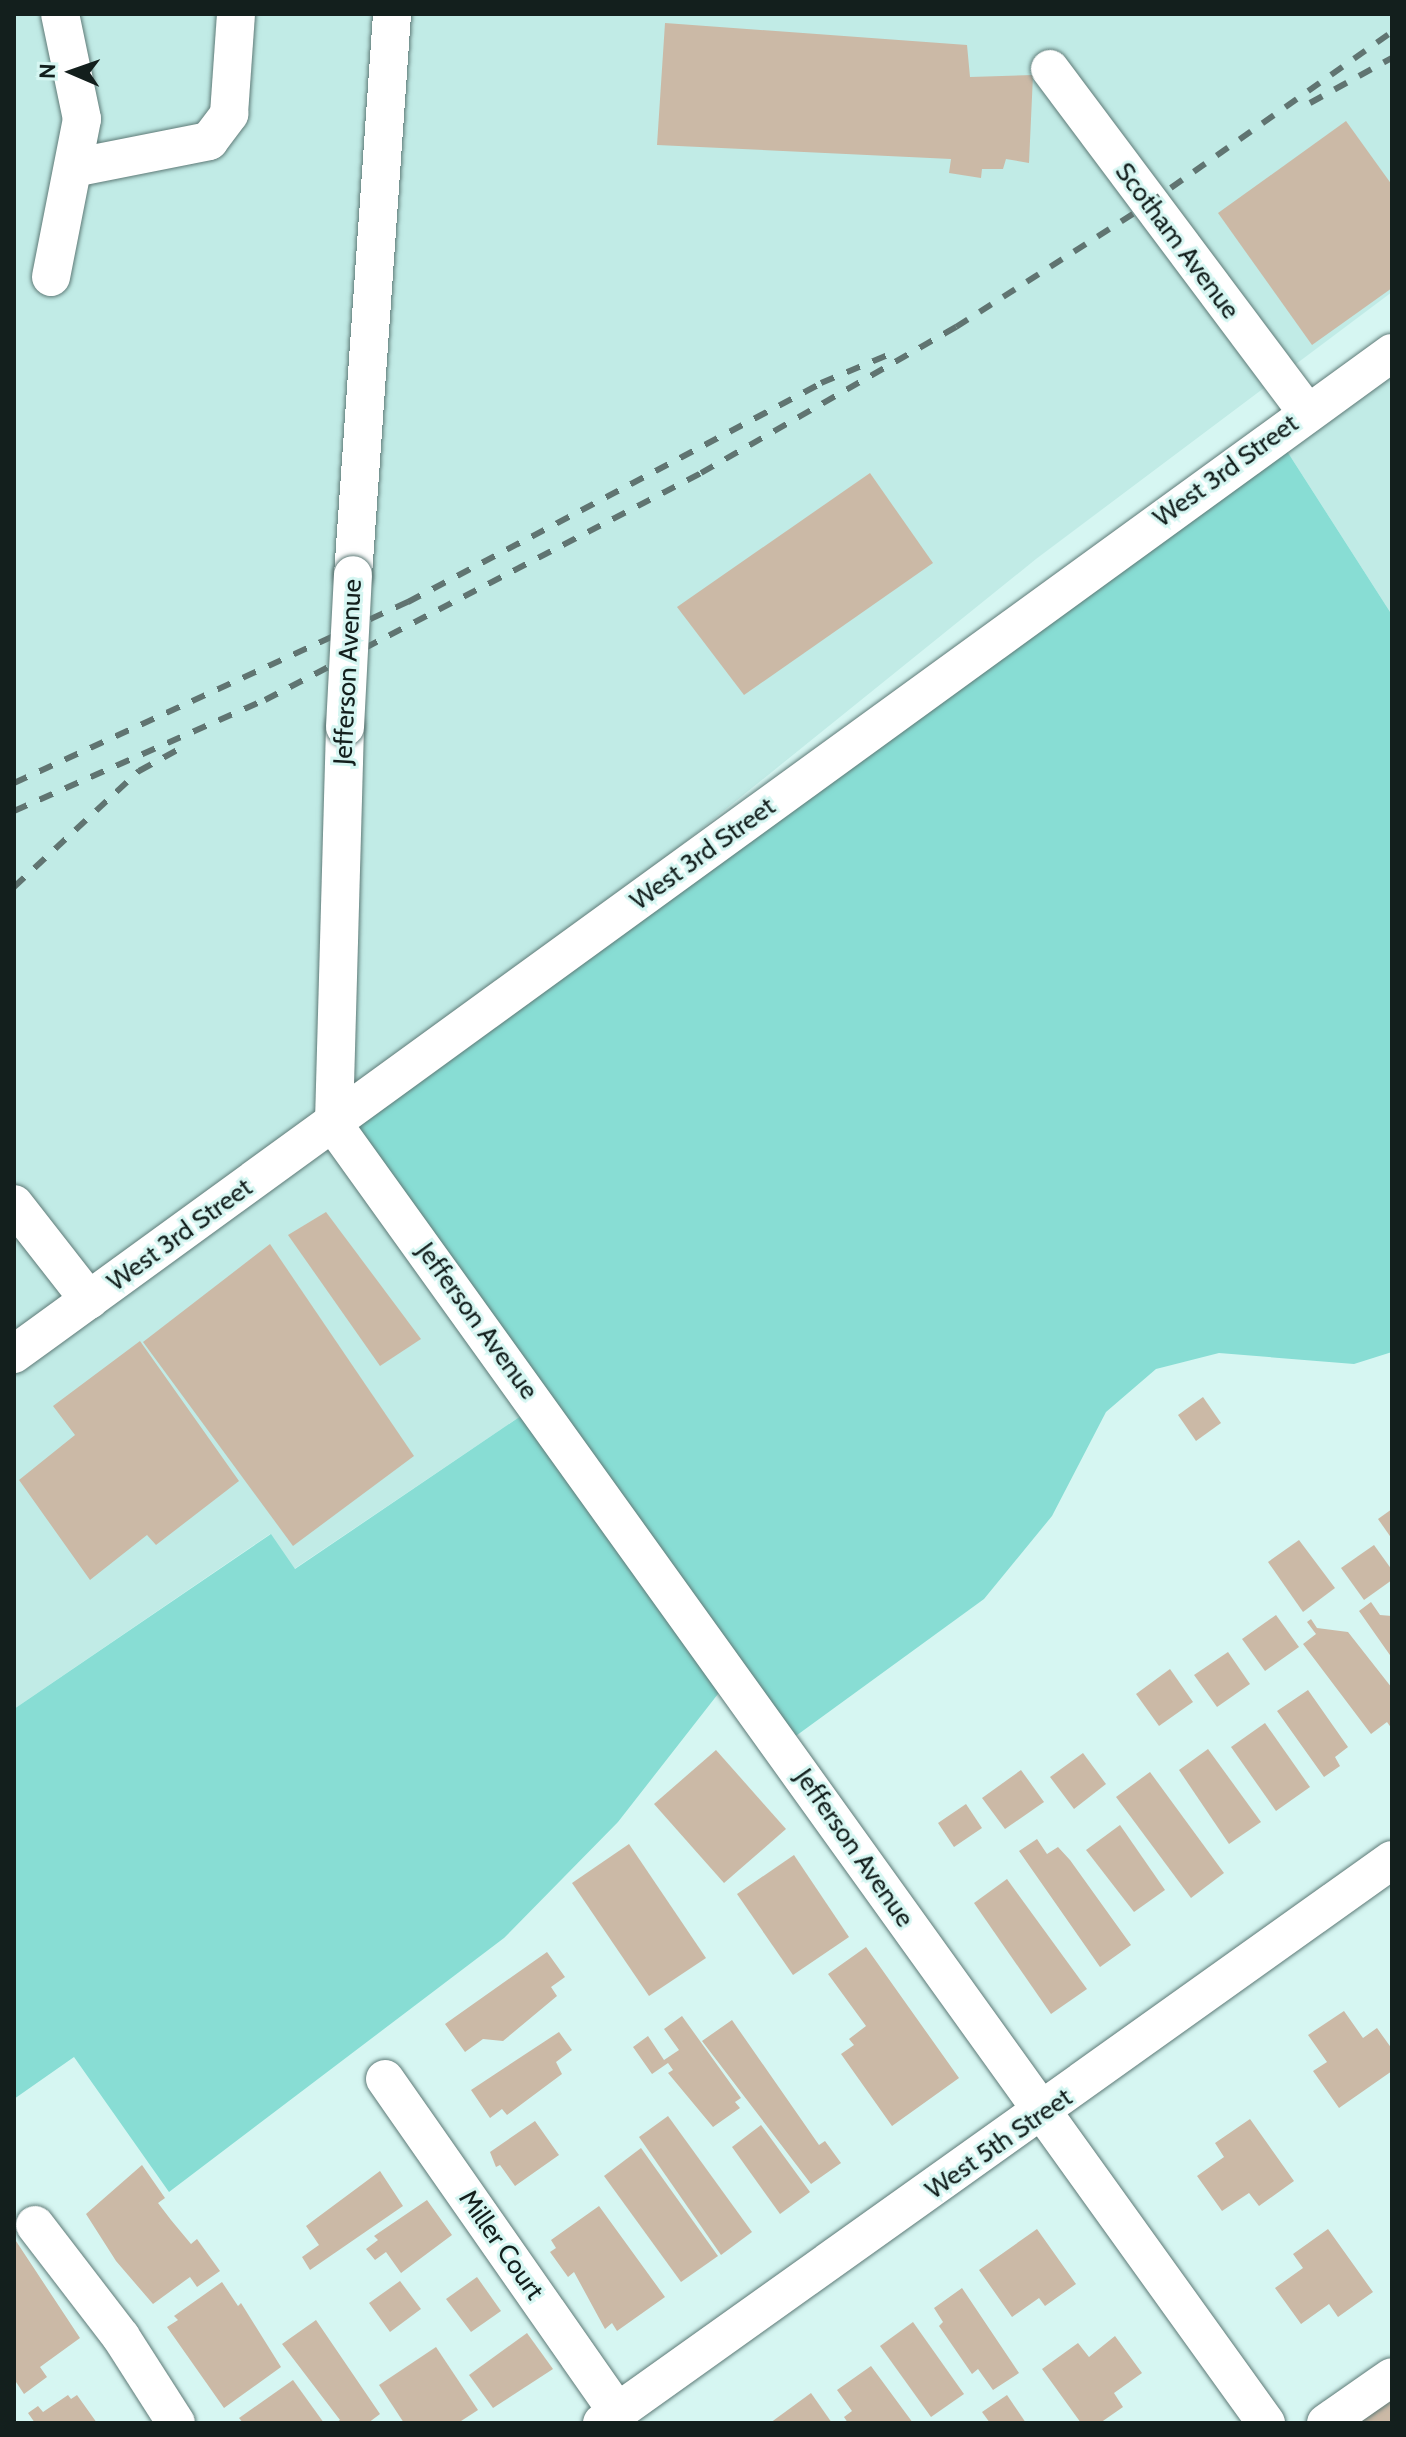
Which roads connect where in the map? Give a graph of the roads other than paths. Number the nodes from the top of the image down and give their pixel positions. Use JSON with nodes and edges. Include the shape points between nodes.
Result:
{"nodes":[{"id":1,"x":60,"y":14,"type":"edge"},
{"id":2,"x":236,"y":14,"type":"edge"},
{"id":3,"x":392,"y":14,"type":"edge"},
{"id":4,"x":1050,"y":69,"type":"dead end"},
{"id":5,"x":73,"y":168,"type":"junction"},
{"id":6,"x":51,"y":277,"type":"dead end"},
{"id":7,"x":1392,"y":353,"type":"edge"},
{"id":8,"x":1307,"y":412,"type":"junction"},
{"id":9,"x":334,"y":1125,"type":"junction"},
{"id":10,"x":14,"y":1204,"type":"edge"},
{"id":11,"x":89,"y":1300,"type":"junction"},
{"id":12,"x":14,"y":1354,"type":"edge"},
{"id":13,"x":1392,"y":1860,"type":"edge"},
{"id":14,"x":385,"y":2079,"type":"dead end"},
{"id":15,"x":1042,"y":2113,"type":"junction"},
{"id":16,"x":35,"y":2225,"type":"dead end"},
{"id":17,"x":1392,"y":2377,"type":"edge"},
{"id":18,"x":610,"y":2418,"type":"edge"},
{"id":19,"x":176,"y":2423,"type":"edge"},
{"id":20,"x":1266,"y":2423,"type":"edge"},
{"id":21,"x":1326,"y":2423,"type":"edge"}],
"edges":[{"from":1,"to":5,"type":"street","via":[[82,119]]},
{"from":2,"to":5,"type":"street","via":[[229,114],[209,141]]},
{"from":3,"to":9,"type":"street","name":"Jefferson Avenue","bridge":true,"via":[[345,727]]},
{"from":4,"to":8,"type":"street","name":"Scotham Avenue"},
{"from":5,"to":6,"type":"street"},
{"from":7,"to":8,"type":"street","name":"West 3rd Street"},
{"from":8,"to":9,"type":"street","name":"West 3rd Street"},
{"from":9,"to":11,"type":"street","name":"West 3rd Street"},
{"from":9,"to":15,"type":"street","name":"Jefferson Avenue"},
{"from":10,"to":11,"type":"street"},
{"from":11,"to":12,"type":"street","name":"West 3rd Street"},
{"from":13,"to":15,"type":"street","name":"West 5th Street"},
{"from":14,"to":18,"type":"street","name":"Miller Court"},
{"from":15,"to":18,"type":"street","name":"West 5th Street"},
{"from":15,"to":20,"type":"street","name":"Jefferson Avenue"},
{"from":16,"to":19,"type":"street","via":[[121,2337]]},
{"from":17,"to":21,"type":"street"}]}
